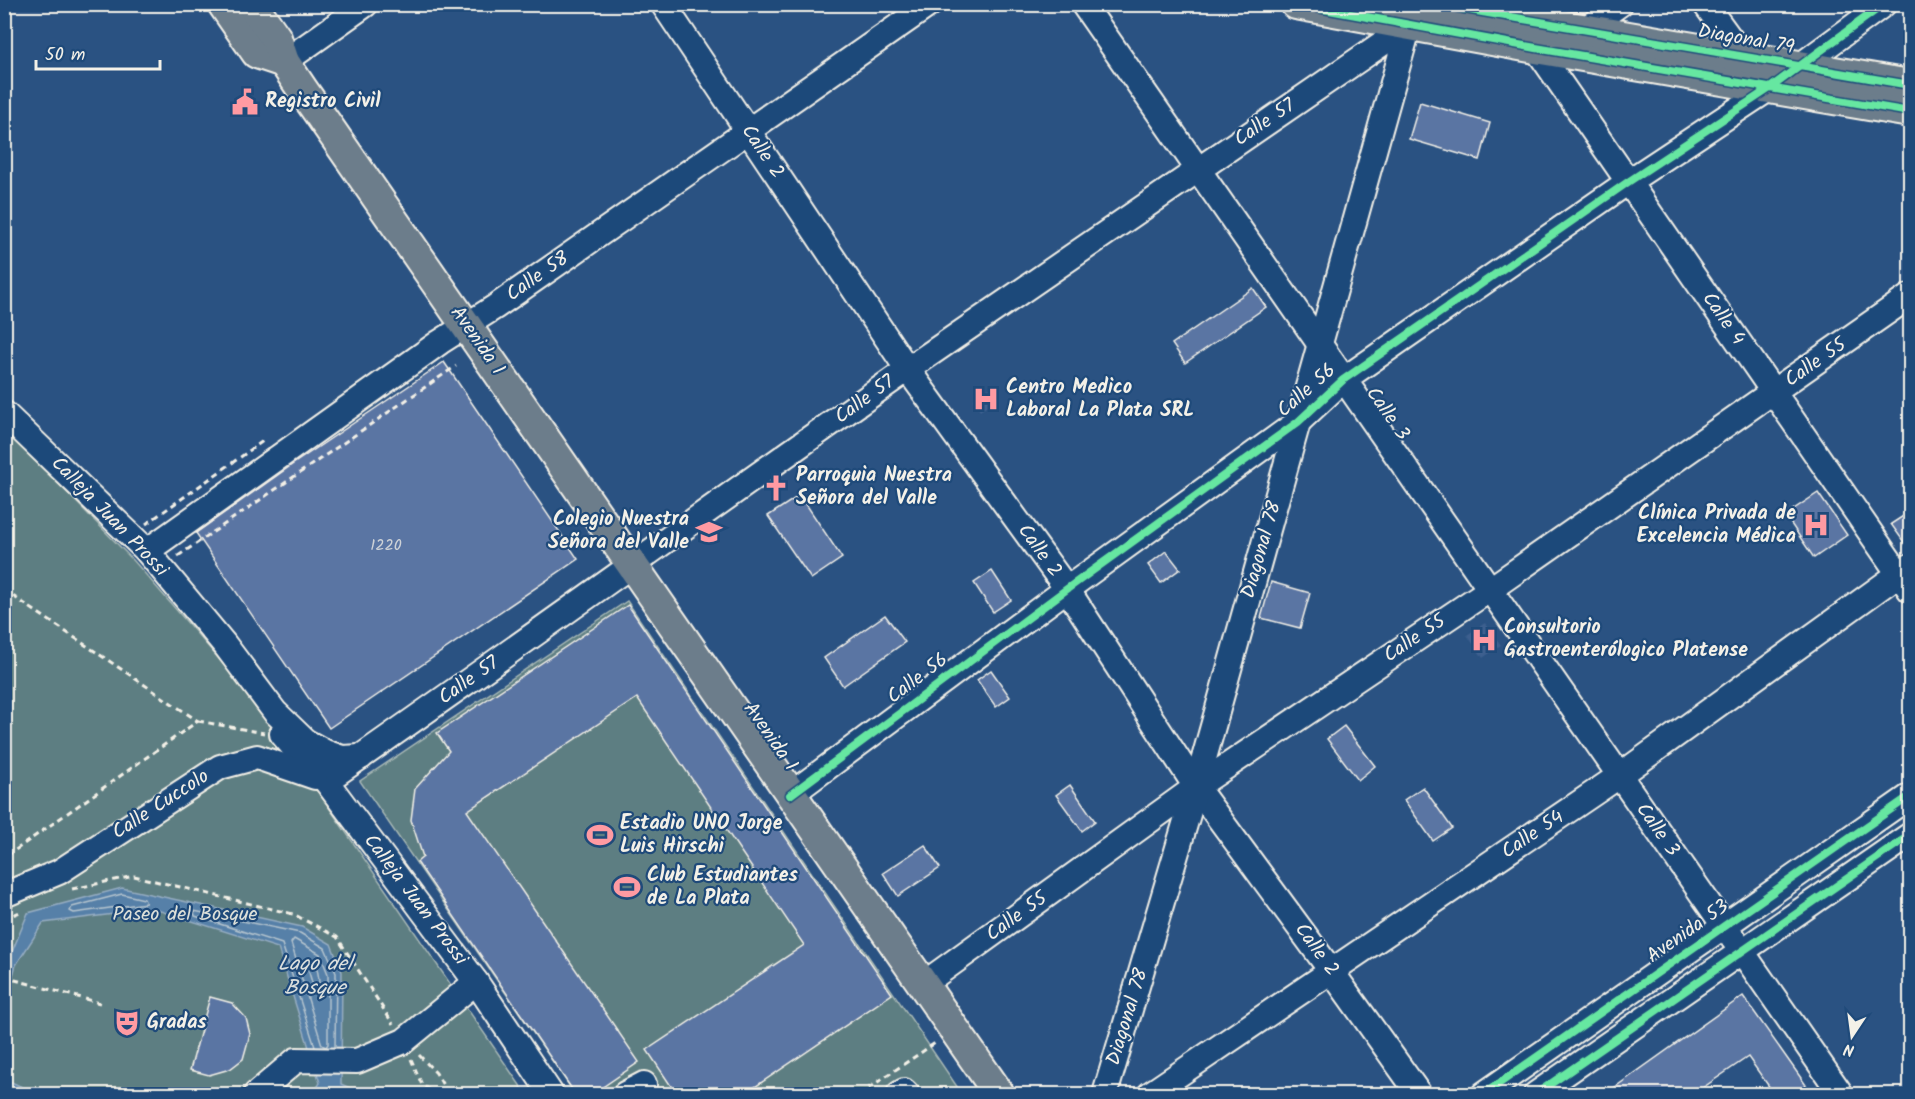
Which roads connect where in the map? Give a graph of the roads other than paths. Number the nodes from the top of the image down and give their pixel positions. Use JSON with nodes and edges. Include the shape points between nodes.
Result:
{"nodes":[{"id":1,"x":223,"y":4,"type":"edge"},
{"id":2,"x":252,"y":4,"type":"edge"},
{"id":3,"x":366,"y":4,"type":"edge"},
{"id":4,"x":663,"y":4,"type":"edge"},
{"id":5,"x":930,"y":4,"type":"edge"},
{"id":6,"x":1083,"y":4,"type":"edge"},
{"id":7,"x":1296,"y":4,"type":"edge"},
{"id":8,"x":1435,"y":4,"type":"edge"},
{"id":9,"x":1620,"y":4,"type":"edge"},
{"id":10,"x":1705,"y":4,"type":"edge"},
{"id":11,"x":1884,"y":4,"type":"edge"},
{"id":12,"x":1513,"y":12,"type":"edge"},
{"id":13,"x":1412,"y":15,"type":"edge"},
{"id":14,"x":1584,"y":30,"type":"junction"},
{"id":15,"x":1536,"y":48,"type":"junction"},
{"id":16,"x":1743,"y":56,"type":"junction"},
{"id":17,"x":284,"y":62,"type":"junction"},
{"id":18,"x":1801,"y":66,"type":"junction"},
{"id":19,"x":1911,"y":85,"type":"edge"},
{"id":20,"x":1770,"y":88,"type":"junction"},
{"id":21,"x":1911,"y":112,"type":"edge"},
{"id":22,"x":748,"y":130,"type":"junction"},
{"id":23,"x":1198,"y":168,"type":"junction"},
{"id":24,"x":1628,"y":182,"type":"junction"},
{"id":25,"x":1911,"y":296,"type":"edge"},
{"id":26,"x":466,"y":326,"type":"junction"},
{"id":27,"x":1320,"y":345,"type":"junction"},
{"id":28,"x":908,"y":370,"type":"junction"},
{"id":29,"x":1343,"y":380,"type":"junction"},
{"id":30,"x":1774,"y":393,"type":"junction"},
{"id":31,"x":4,"y":413,"type":"edge"},
{"id":32,"x":1298,"y":422,"type":"junction"},
{"id":33,"x":154,"y":559,"type":"junction"},
{"id":34,"x":633,"y":566,"type":"junction"},
{"id":35,"x":1907,"y":577,"type":"edge"},
{"id":36,"x":1066,"y":589,"type":"junction"},
{"id":37,"x":1489,"y":590,"type":"junction"},
{"id":38,"x":275,"y":712,"type":"junction"},
{"id":39,"x":361,"y":757,"type":"junction"},
{"id":40,"x":1619,"y":776,"type":"junction"},
{"id":41,"x":326,"y":781,"type":"junction"},
{"id":42,"x":1196,"y":787,"type":"junction"},
{"id":43,"x":790,"y":795,"type":"junction"},
{"id":44,"x":1911,"y":796,"type":"edge"},
{"id":45,"x":1911,"y":835,"type":"edge"},
{"id":46,"x":4,"y":895,"type":"edge"},
{"id":47,"x":1724,"y":927,"type":"junction"},
{"id":48,"x":1742,"y":953,"type":"junction"},
{"id":49,"x":1332,"y":972,"type":"junction"},
{"id":50,"x":476,"y":982,"type":"junction"},
{"id":51,"x":922,"y":985,"type":"junction"},
{"id":52,"x":256,"y":1095,"type":"edge"},
{"id":53,"x":551,"y":1095,"type":"edge"},
{"id":54,"x":899,"y":1095,"type":"edge"},
{"id":55,"x":907,"y":1095,"type":"edge"},
{"id":56,"x":999,"y":1095,"type":"edge"},
{"id":57,"x":1105,"y":1095,"type":"edge"},
{"id":58,"x":1150,"y":1095,"type":"edge"},
{"id":59,"x":1419,"y":1095,"type":"edge"},
{"id":60,"x":1484,"y":1095,"type":"edge"},
{"id":61,"x":1536,"y":1095,"type":"edge"},
{"id":62,"x":1841,"y":1095,"type":"edge"}],
"edges":[{"from":1,"to":17,"type":"main road","via":[[257,53]]},
{"from":2,"to":17,"type":"main road","name":"Avenida 1","via":[[276,39]]},
{"from":3,"to":17,"type":"street"},
{"from":4,"to":22,"type":"street","name":"Calle 2"},
{"from":5,"to":22,"type":"street","name":"Calle 58"},
{"from":6,"to":23,"type":"street","name":"Calle 3"},
{"from":7,"to":13,"type":"main road"},
{"from":8,"to":12,"type":"main road","name":"Diagonal 79"},
{"from":9,"to":14,"type":"street"},
{"from":10,"to":16,"type":"street"},
{"from":11,"to":18,"type":"street","name":"Calle 56"},
{"from":12,"to":14,"type":"main road","name":"Diagonal 79"},
{"from":13,"to":15,"type":"main road"},
{"from":13,"to":23,"type":"street","name":"Calle 57"},
{"from":13,"to":27,"type":"street","name":"Diagonal 78"},
{"from":14,"to":16,"type":"main road","name":"Diagonal 79"},
{"from":15,"to":20,"type":"main road"},
{"from":15,"to":24,"type":"street","name":"Calle 4"},
{"from":16,"to":18,"type":"main road","name":"Diagonal 79"},
{"from":17,"to":26,"type":"main road","name":"Avenida 1"},
{"from":18,"to":19,"type":"main road","name":"Diagonal 79"},
{"from":18,"to":20,"type":"street","name":"Calle 56"},
{"from":20,"to":21,"type":"main road"},
{"from":20,"to":24,"type":"street","name":"Calle 56"},
{"from":22,"to":26,"type":"street","name":"Calle 58"},
{"from":22,"to":28,"type":"street","name":"Calle 2"},
{"from":23,"to":27,"type":"street","name":"Calle 3"},
{"from":23,"to":28,"type":"street","name":"Calle 57"},
{"from":24,"to":29,"type":"street","name":"Calle 56"},
{"from":24,"to":30,"type":"street","name":"Calle 4"},
{"from":25,"to":30,"type":"street","name":"Calle 55"},
{"from":26,"to":33,"type":"street","name":"Calle 58"},
{"from":26,"to":34,"type":"main road","name":"Avenida 1"},
{"from":27,"to":29,"type":"street","name":"Calle 3"},
{"from":27,"to":32,"type":"street","name":"Diagonal 78"},
{"from":28,"to":34,"type":"street","name":"Calle 57"},
{"from":28,"to":36,"type":"street","name":"Calle 2"},
{"from":29,"to":32,"type":"street","name":"Calle 56"},
{"from":29,"to":37,"type":"street","name":"Calle 3"},
{"from":30,"to":35,"type":"street","name":"Calle 4"},
{"from":30,"to":37,"type":"street","name":"Calle 55"},
{"from":31,"to":33,"type":"street","name":"Calleja Juan Prossi"},
{"from":32,"to":36,"type":"street","name":"Calle 56"},
{"from":32,"to":42,"type":"street","name":"Diagonal 78"},
{"from":33,"to":38,"type":"street","name":"Calleja Juan Prossi"},
{"from":34,"to":39,"type":"street","name":"Calle 57"},
{"from":34,"to":43,"type":"main road","name":"Avenida 1"},
{"from":35,"to":40,"type":"street","name":"Calle 54"},
{"from":36,"to":42,"type":"street","name":"Calle 2"},
{"from":36,"to":43,"type":"street","name":"Calle 56"},
{"from":37,"to":40,"type":"street","name":"Calle 3"},
{"from":37,"to":42,"type":"street","name":"Calle 55"},
{"from":38,"to":39,"type":"street","name":"Calleja Juan Prossi","via":[[305,741],[325,752],[342,758]]},
{"from":38,"to":41,"type":"street","name":"Calleja Juan Prossi","via":[[284,736]]},
{"from":39,"to":41,"type":"street","name":"Calle 57"},
{"from":40,"to":47,"type":"street","name":"Calle 3"},
{"from":40,"to":49,"type":"street","name":"Calle 54"},
{"from":41,"to":46,"type":"street","name":"Calle Cuccolo","via":[[257,757],[220,767],[59,872]]},
{"from":41,"to":50,"type":"street","name":"Calleja Juan Prossi"},
{"from":42,"to":49,"type":"street","name":"Calle 2"},
{"from":42,"to":51,"type":"street","name":"Calle 55"},
{"from":42,"to":57,"type":"street","name":"Diagonal 78"},
{"from":43,"to":51,"type":"main road","name":"Avenida 1"},
{"from":44,"to":47,"type":"street","name":"Avenida 53"},
{"from":45,"to":48,"type":"street"},
{"from":47,"to":48,"type":"street","name":"Calle 3"},
{"from":47,"to":60,"type":"street","name":"Avenida 53"},
{"from":48,"to":61,"type":"street"},
{"from":48,"to":62,"type":"street","name":"Calle 3"},
{"from":49,"to":58,"type":"street","name":"Calle 54"},
{"from":49,"to":59,"type":"street","name":"Calle 2"},
{"from":50,"to":52,"type":"street","via":[[404,1041],[357,1061],[296,1060]]},
{"from":50,"to":53,"type":"street","name":"Calleja Juan Prossi"},
{"from":51,"to":56,"type":"main road","name":"Avenida 1"},
{"from":54,"to":55,"type":"street","via":[[904,1091]]}]}
